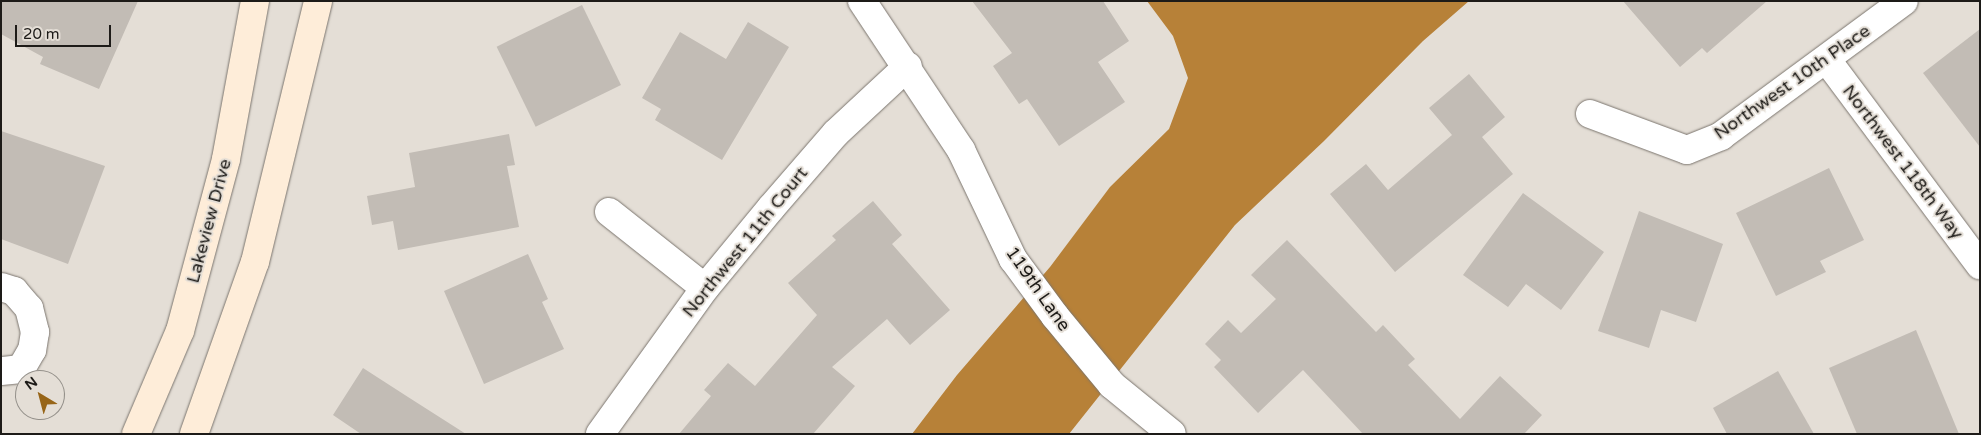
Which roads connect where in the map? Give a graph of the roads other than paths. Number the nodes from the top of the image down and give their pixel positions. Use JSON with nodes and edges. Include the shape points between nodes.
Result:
{"nodes":[{"id":1,"x":255,"y":1,"type":"edge"},
{"id":2,"x":318,"y":1,"type":"edge"},
{"id":3,"x":862,"y":1,"type":"edge"},
{"id":4,"x":1904,"y":1,"type":"edge"},
{"id":5,"x":1827,"y":60,"type":"junction"},
{"id":6,"x":908,"y":66,"type":"junction"},
{"id":7,"x":1590,"y":114,"type":"dead end"},
{"id":8,"x":609,"y":212,"type":"dead end"},
{"id":9,"x":1980,"y":265,"type":"edge"},
{"id":10,"x":1,"y":287,"type":"edge"},
{"id":11,"x":705,"y":288,"type":"junction"},
{"id":12,"x":1,"y":371,"type":"edge"},
{"id":13,"x":136,"y":434,"type":"edge"},
{"id":14,"x":194,"y":434,"type":"edge"},
{"id":15,"x":600,"y":434,"type":"edge"},
{"id":16,"x":1172,"y":434,"type":"edge"}],
"edges":[{"from":1,"to":13,"type":"street","name":"Lakeview Drive","via":[[226,158],[180,331]]},
{"from":2,"to":14,"type":"street","via":[[255,262]]},
{"from":3,"to":6,"type":"street","name":"119th Lane"},
{"from":4,"to":5,"type":"street","name":"Northwest 10th Place"},
{"from":5,"to":7,"type":"street","name":"Northwest 10th Place","via":[[1722,136],[1687,150]]},
{"from":5,"to":9,"type":"street","name":"Northwest 118th Way"},
{"from":6,"to":11,"type":"street","name":"Northwest 11th Court","via":[[836,133]]},
{"from":6,"to":16,"type":"street","name":"119th Lane","via":[[961,150],[1013,259],[1112,385]]},
{"from":8,"to":11,"type":"street"},
{"from":10,"to":12,"type":"street","via":[[14,291],[30,308],[35,332],[32,350],[21,369]]},
{"from":11,"to":15,"type":"street","name":"Northwest 11th Court"}]}
